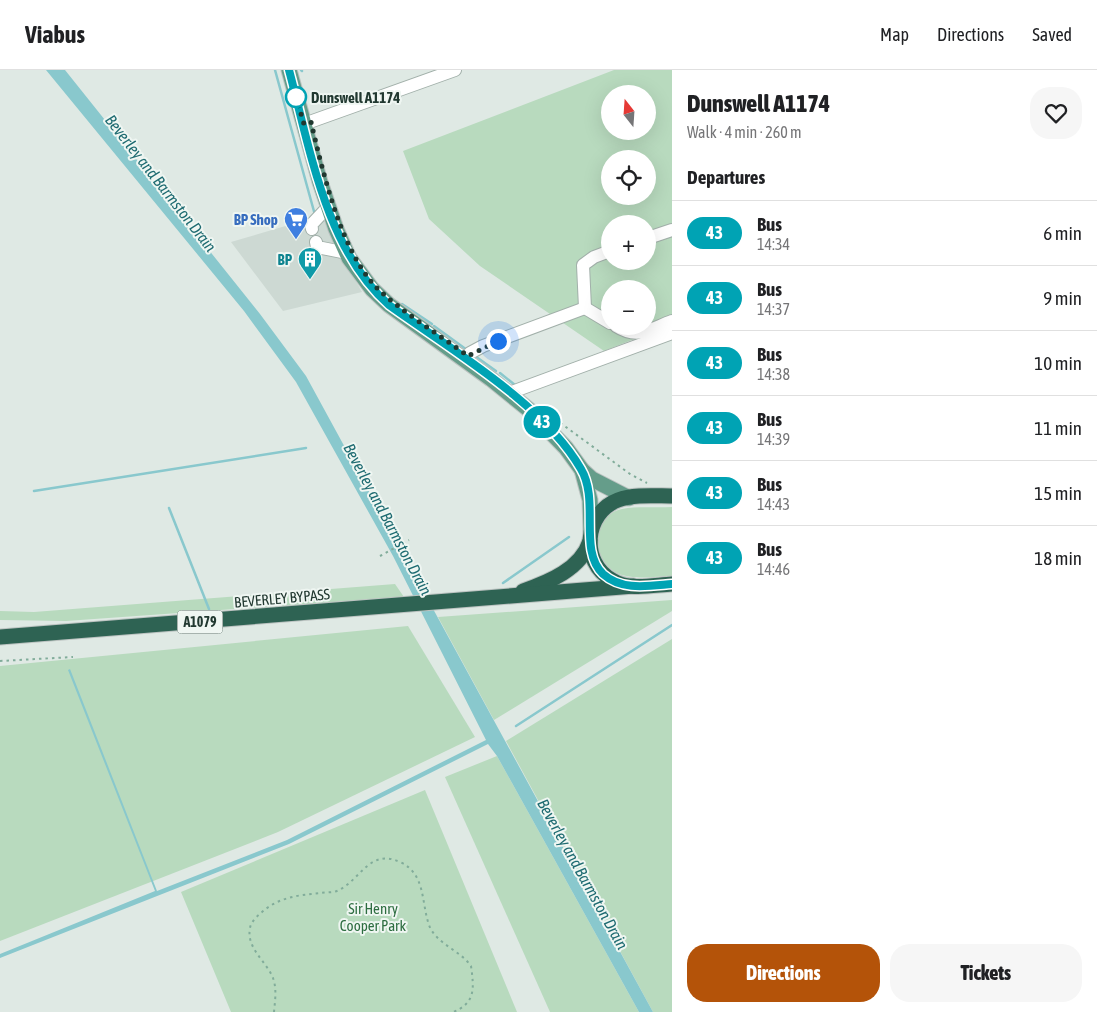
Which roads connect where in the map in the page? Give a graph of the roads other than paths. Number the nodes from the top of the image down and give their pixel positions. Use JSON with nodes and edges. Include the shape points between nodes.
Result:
{"nodes":[{"id":1,"x":289,"y":70,"type":"edge"},
{"id":2,"x":455,"y":70,"type":"edge"},
{"id":3,"x":304,"y":124,"type":"junction"},
{"id":4,"x":328,"y":207,"type":"junction"},
{"id":5,"x":312,"y":229,"type":"dead end"},
{"id":6,"x":672,"y":230,"type":"edge"},
{"id":7,"x":656,"y":235,"type":"edge"},
{"id":8,"x":316,"y":242,"type":"dead end"},
{"id":9,"x":347,"y":253,"type":"junction"},
{"id":10,"x":601,"y":254,"type":"edge"},
{"id":11,"x":585,"y":308,"type":"junction"},
{"id":12,"x":601,"y":318,"type":"edge"},
{"id":13,"x":672,"y":321,"type":"edge"},
{"id":14,"x":656,"y":327,"type":"edge"},
{"id":15,"x":672,"y":334,"type":"edge"},
{"id":16,"x":465,"y":360,"type":"junction"},
{"id":17,"x":509,"y":393,"type":"junction"},
{"id":18,"x":582,"y":470,"type":"junction"},
{"id":19,"x":672,"y":496,"type":"edge"},
{"id":20,"x":629,"y":498,"type":"junction"},
{"id":21,"x":590,"y":536,"type":"junction"},
{"id":22,"x":672,"y":584,"type":"edge"},
{"id":23,"x":634,"y":586,"type":"junction"},
{"id":24,"x":507,"y":596,"type":"junction"},
{"id":25,"x":0,"y":637,"type":"edge"}],
"edges":[{"from":1,"to":3,"type":"main road"},
{"from":2,"to":3,"type":"street"},
{"from":3,"to":4,"type":"main road"},
{"from":4,"to":5,"type":"street","via":[[311,225]]},
{"from":4,"to":9,"type":"main road"},
{"from":6,"to":7,"type":"street"},
{"from":8,"to":9,"type":"street","via":[[317,248]]},
{"from":9,"to":16,"type":"main road","via":[[372,290]]},
{"from":10,"to":11,"type":"street","via":[[583,265]]},
{"from":11,"to":12,"type":"street"},
{"from":11,"to":16,"type":"street","via":[[483,346]]},
{"from":13,"to":14,"type":"street"},
{"from":15,"to":17,"type":"street"},
{"from":16,"to":17,"type":"main road"},
{"from":17,"to":18,"type":"main road","via":[[551,431]]},
{"from":18,"to":20,"type":"main road"},
{"from":18,"to":21,"type":"main road","via":[[590,500]]},
{"from":19,"to":20,"type":"highway"},
{"from":20,"to":21,"type":"highway","name":"BEVERLEY BYPASS","via":[[605,509],[595,521]]},
{"from":21,"to":23,"type":"highway","via":[[595,563],[602,573],[617,583]]},
{"from":21,"to":24,"type":"highway","name":"BEVERLEY BYPASS","via":[[586,551],[571,567],[547,581]]},
{"from":22,"to":23,"type":"highway","name":"BEVERLEY BYPASS"},
{"from":23,"to":24,"type":"highway","name":"BEVERLEY BYPASS"},
{"from":24,"to":25,"type":"highway","name":"BEVERLEY BYPASS","number":"A1079"}]}
